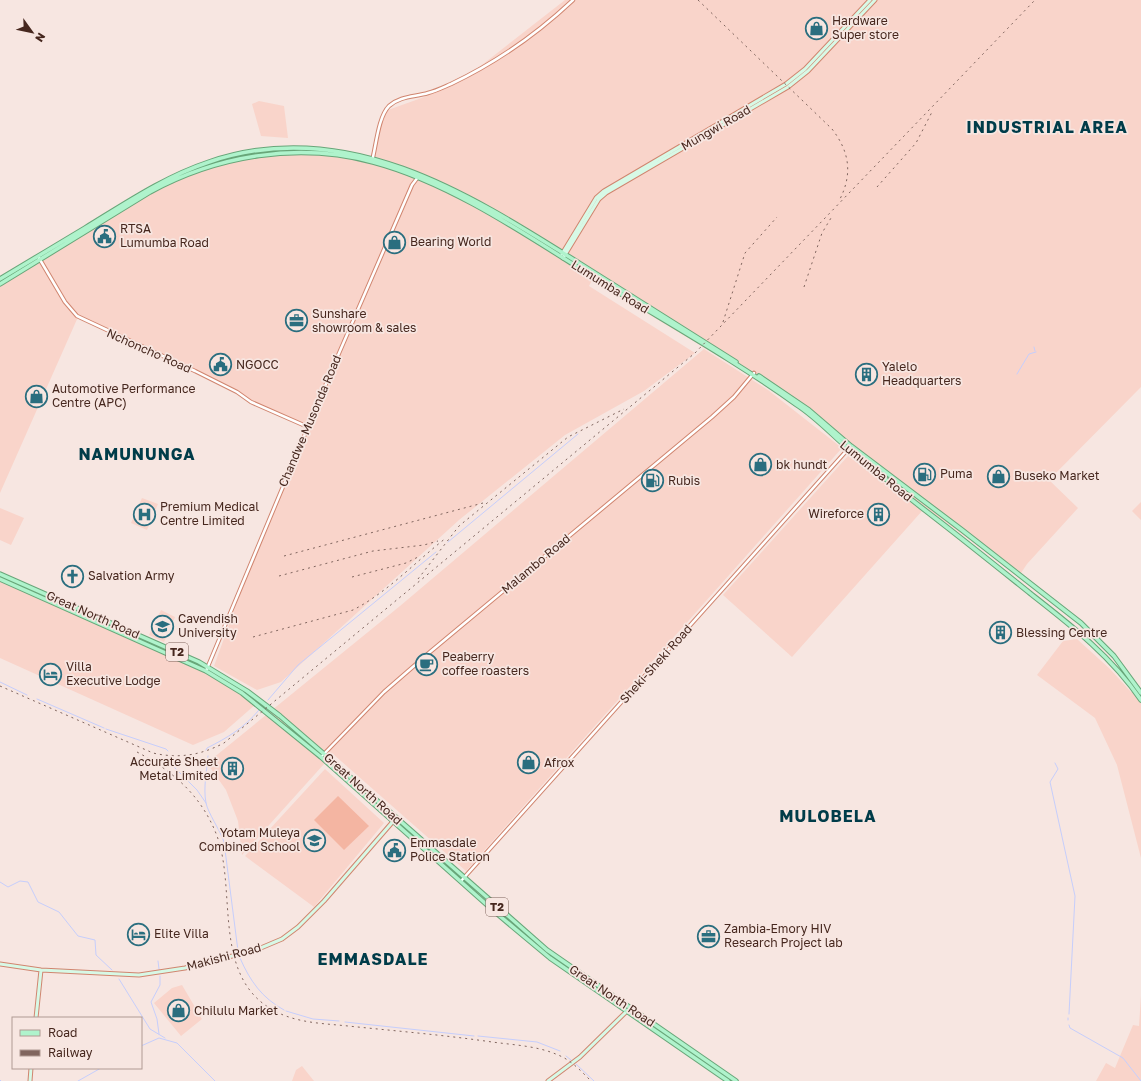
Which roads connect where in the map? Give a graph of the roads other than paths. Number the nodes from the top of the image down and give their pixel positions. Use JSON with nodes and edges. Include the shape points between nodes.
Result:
{"nodes":[{"id":1,"x":573,"y":0,"type":"edge"},
{"id":2,"x":870,"y":0,"type":"edge"},
{"id":3,"x":875,"y":0,"type":"edge"},
{"id":4,"x":372,"y":159,"type":"junction"},
{"id":5,"x":419,"y":176,"type":"junction"},
{"id":6,"x":563,"y":255,"type":"junction"},
{"id":7,"x":38,"y":258,"type":"junction"},
{"id":8,"x":0,"y":279,"type":"edge"},
{"id":9,"x":0,"y":284,"type":"edge"},
{"id":10,"x":753,"y":374,"type":"junction"},
{"id":11,"x":308,"y":427,"type":"junction"},
{"id":12,"x":850,"y":447,"type":"junction"},
{"id":13,"x":0,"y":574,"type":"edge"},
{"id":14,"x":0,"y":579,"type":"edge"},
{"id":15,"x":207,"y":669,"type":"junction"},
{"id":16,"x":1141,"y":693,"type":"edge"},
{"id":17,"x":1141,"y":700,"type":"edge"},
{"id":18,"x":323,"y":756,"type":"junction"},
{"id":19,"x":394,"y":820,"type":"junction"},
{"id":20,"x":463,"y":880,"type":"junction"},
{"id":21,"x":0,"y":964,"type":"edge"},
{"id":22,"x":41,"y":970,"type":"junction"},
{"id":23,"x":628,"y":1011,"type":"junction"},
{"id":24,"x":36,"y":1017,"type":"edge"},
{"id":25,"x":31,"y":1069,"type":"edge"},
{"id":26,"x":30,"y":1081,"type":"edge"},
{"id":27,"x":548,"y":1081,"type":"edge"},
{"id":28,"x":728,"y":1081,"type":"edge"},
{"id":29,"x":736,"y":1081,"type":"edge"}],
"edges":[{"from":1,"to":4,"type":"street","via":[[508,51],[456,81],[428,93],[402,98],[393,103],[382,119]]},
{"from":2,"to":6,"type":"main road","name":"Mungwi Road","via":[[805,69],[786,84],[600,195]]},
{"from":3,"to":6,"type":"main road","name":"Mungwi Road","via":[[808,71],[788,87],[603,196]]},
{"from":4,"to":5,"type":"main road","name":"Lumumba Road"},
{"from":4,"to":7,"type":"main road","name":"Lumumba Road","via":[[292,152],[246,157],[208,166],[150,192]]},
{"from":5,"to":6,"type":"main road","name":"Lumumba Road"},
{"from":5,"to":11,"type":"street","name":"Chandwe Musonda Road","via":[[412,185]]},
{"from":6,"to":10,"type":"main road","name":"Lumumba Road"},
{"from":7,"to":8,"type":"main road","name":"Lumumba Road"},
{"from":7,"to":9,"type":"main road","name":"Lumumba Road"},
{"from":7,"to":11,"type":"street","name":"Nchoncho Road","via":[[65,302],[77,316]]},
{"from":10,"to":12,"type":"main road","name":"Lumumba Road","via":[[807,412]]},
{"from":10,"to":18,"type":"street","name":"Malambo Road","via":[[734,397],[712,417],[390,687]]},
{"from":11,"to":15,"type":"street","name":"Chandwe Musonda Road","via":[[231,606]]},
{"from":12,"to":16,"type":"main road","name":"Lumumba Road","via":[[1081,623],[1114,656]]},
{"from":12,"to":17,"type":"main road","name":"Lumumba Road","via":[[1074,628],[1110,660]]},
{"from":12,"to":20,"type":"street","name":"Sheki-Sheki Road"},
{"from":13,"to":15,"type":"main road","name":"Great North Road","number":"T2"},
{"from":14,"to":15,"type":"main road","name":"Great North Road","number":"T2"},
{"from":15,"to":18,"type":"main road","name":"Great North Road","number":"T2"},
{"from":18,"to":19,"type":"main road","name":"Great North Road","number":"T2"},
{"from":19,"to":20,"type":"main road","name":"Great North Road","number":"T2"},
{"from":19,"to":22,"type":"main road","name":"Makishi Road","via":[[320,906],[293,932],[274,943],[215,961],[148,975]]},
{"from":20,"to":23,"type":"main road","name":"Great North Road","number":"T2","via":[[547,950]]},
{"from":21,"to":22,"type":"main road","name":"Makishi Road"},
{"from":22,"to":24,"type":"main road"},
{"from":23,"to":27,"type":"main road","via":[[580,1057]]},
{"from":23,"to":28,"type":"main road","name":"Great North Road","number":"T2"},
{"from":23,"to":29,"type":"main road","name":"Great North Road","number":"T2"},
{"from":25,"to":26,"type":"main road"}]}
